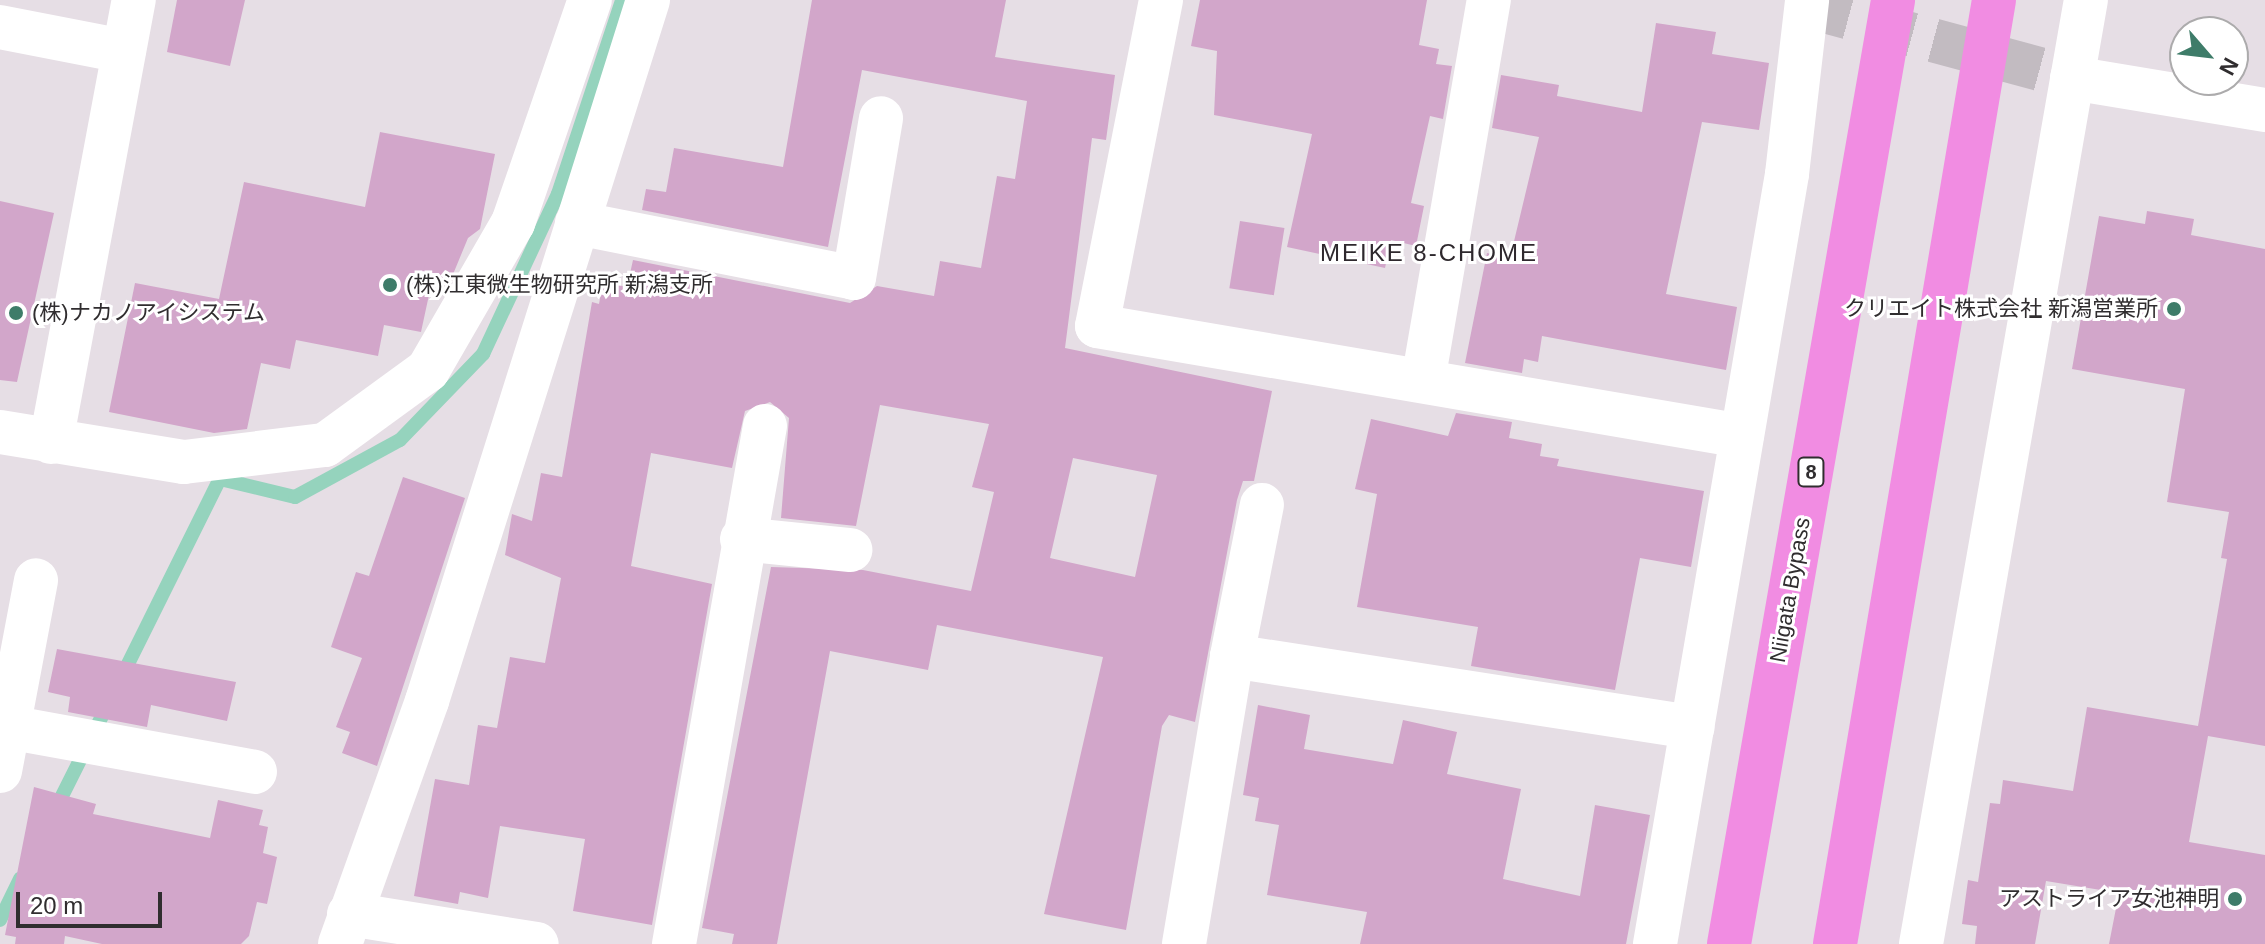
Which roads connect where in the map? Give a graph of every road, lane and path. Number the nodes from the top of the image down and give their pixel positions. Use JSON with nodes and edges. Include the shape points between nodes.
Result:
{"nodes":[{"id":1,"x":134,"y":0,"type":"edge"},
{"id":2,"x":590,"y":0,"type":"edge"},
{"id":3,"x":648,"y":0,"type":"edge"},
{"id":4,"x":1161,"y":0,"type":"edge"},
{"id":5,"x":1489,"y":0,"type":"edge"},
{"id":6,"x":1893,"y":0,"type":"edge"},
{"id":7,"x":1994,"y":0,"type":"edge"},
{"id":8,"x":2020,"y":0,"type":"edge"},
{"id":9,"x":2086,"y":0,"type":"edge"},
{"id":10,"x":1795,"y":2,"type":"edge"},
{"id":11,"x":0,"y":27,"type":"edge"},
{"id":12,"x":124,"y":51,"type":"junction"},
{"id":13,"x":2072,"y":78,"type":"junction"},
{"id":14,"x":2265,"y":110,"type":"edge"},
{"id":15,"x":881,"y":118,"type":"dead end"},
{"id":16,"x":577,"y":223,"type":"junction"},
{"id":17,"x":1423,"y":381,"type":"junction"},
{"id":18,"x":765,"y":426,"type":"dead end"},
{"id":19,"x":0,"y":432,"type":"edge"},
{"id":20,"x":1742,"y":436,"type":"junction"},
{"id":21,"x":1923,"y":437,"type":"junction"},
{"id":22,"x":51,"y":442,"type":"junction"},
{"id":23,"x":1262,"y":505,"type":"dead end"},
{"id":24,"x":742,"y":539,"type":"junction"},
{"id":25,"x":850,"y":550,"type":"dead end"},
{"id":26,"x":36,"y":580,"type":"dead end"},
{"id":27,"x":1232,"y":656,"type":"junction"},
{"id":28,"x":8,"y":727,"type":"junction"},
{"id":29,"x":1693,"y":727,"type":"junction"},
{"id":30,"x":0,"y":771,"type":"edge"},
{"id":31,"x":255,"y":772,"type":"dead end"},
{"id":32,"x":344,"y":929,"type":"edge"},
{"id":33,"x":537,"y":944,"type":"edge"},
{"id":34,"x":674,"y":944,"type":"edge"},
{"id":35,"x":1184,"y":944,"type":"edge"},
{"id":36,"x":1655,"y":944,"type":"edge"},
{"id":37,"x":1729,"y":944,"type":"edge"},
{"id":38,"x":1835,"y":944,"type":"edge"},
{"id":39,"x":1921,"y":944,"type":"edge"}],
"edges":[{"from":1,"to":12,"type":"street"},
{"from":2,"to":22,"type":"street","via":[[513,223],[428,370],[325,445],[184,462]]},
{"from":3,"to":16,"type":"street"},
{"from":4,"to":17,"type":"street","via":[[1097,326]]},
{"from":5,"to":17,"type":"street"},
{"from":6,"to":37,"type":"highway","name":"Niigata Bypass","number":"8"},
{"from":7,"to":21,"type":"highway"},
{"from":8,"to":21,"type":"highway"},
{"from":9,"to":13,"type":"street"},
{"from":10,"to":20,"type":"street","via":[[1787,174]]},
{"from":11,"to":12,"type":"street"},
{"from":12,"to":22,"type":"street"},
{"from":13,"to":14,"type":"street"},
{"from":13,"to":39,"type":"street"},
{"from":15,"to":16,"type":"street","via":[[854,278]]},
{"from":16,"to":32,"type":"street","via":[[427,701]]},
{"from":17,"to":20,"type":"street"},
{"from":18,"to":24,"type":"street"},
{"from":19,"to":22,"type":"street"},
{"from":20,"to":29,"type":"street"},
{"from":21,"to":38,"type":"highway"},
{"from":23,"to":27,"type":"street"},
{"from":24,"to":25,"type":"street"},
{"from":24,"to":34,"type":"street"},
{"from":26,"to":28,"type":"street"},
{"from":27,"to":29,"type":"street"},
{"from":27,"to":35,"type":"street"},
{"from":28,"to":30,"type":"street"},
{"from":28,"to":31,"type":"street"},
{"from":29,"to":36,"type":"street"},
{"from":32,"to":33,"type":"street"}]}
